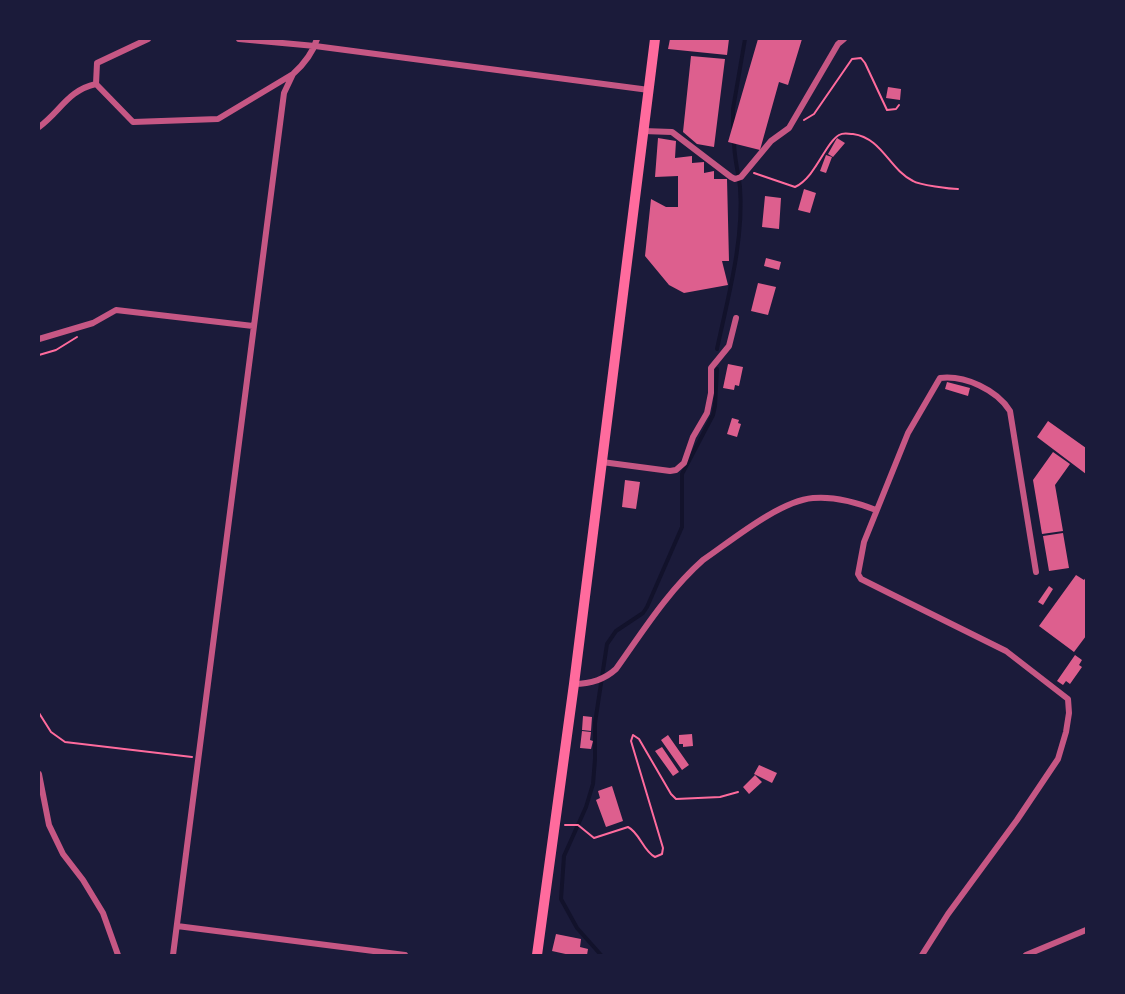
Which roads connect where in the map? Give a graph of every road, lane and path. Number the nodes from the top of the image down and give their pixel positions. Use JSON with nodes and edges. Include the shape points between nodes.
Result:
{"nodes":[{"id":1,"x":148,"y":39,"type":"edge"},
{"id":2,"x":239,"y":39,"type":"edge"},
{"id":3,"x":317,"y":39,"type":"edge"},
{"id":4,"x":655,"y":39,"type":"edge"},
{"id":5,"x":844,"y":39,"type":"edge"},
{"id":6,"x":315,"y":46,"type":"junction"},
{"id":7,"x":293,"y":74,"type":"junction"},
{"id":8,"x":96,"y":84,"type":"junction"},
{"id":9,"x":649,"y":90,"type":"junction"},
{"id":10,"x":899,"y":105,"type":"dead end"},
{"id":11,"x":792,"y":122,"type":"junction"},
{"id":12,"x":39,"y":127,"type":"edge"},
{"id":13,"x":644,"y":131,"type":"junction"},
{"id":14,"x":745,"y":171,"type":"junction"},
{"id":15,"x":958,"y":189,"type":"dead end"},
{"id":16,"x":736,"y":318,"type":"dead end"},
{"id":17,"x":93,"y":322,"type":"junction"},
{"id":18,"x":253,"y":326,"type":"junction"},
{"id":19,"x":39,"y":339,"type":"edge"},
{"id":20,"x":39,"y":355,"type":"edge"},
{"id":21,"x":602,"y":462,"type":"junction"},
{"id":22,"x":876,"y":510,"type":"junction"},
{"id":23,"x":1036,"y":572,"type":"dead end"},
{"id":24,"x":574,"y":684,"type":"junction"},
{"id":25,"x":39,"y":713,"type":"edge"},
{"id":26,"x":198,"y":758,"type":"junction"},
{"id":27,"x":39,"y":774,"type":"edge"},
{"id":28,"x":738,"y":792,"type":"dead end"},
{"id":29,"x":42,"y":812,"type":"edge"},
{"id":30,"x":556,"y":825,"type":"junction"},
{"id":31,"x":177,"y":926,"type":"junction"},
{"id":32,"x":1086,"y":930,"type":"edge"},
{"id":33,"x":118,"y":955,"type":"edge"},
{"id":34,"x":173,"y":955,"type":"edge"},
{"id":35,"x":405,"y":955,"type":"edge"},
{"id":36,"x":537,"y":955,"type":"edge"},
{"id":37,"x":922,"y":955,"type":"edge"},
{"id":38,"x":1026,"y":955,"type":"edge"}],
"edges":[{"from":1,"to":8,"type":"street","via":[[97,63]]},
{"from":2,"to":6,"type":"street"},
{"from":3,"to":6,"type":"street"},
{"from":4,"to":9,"type":"main road"},
{"from":5,"to":11,"type":"street"},
{"from":6,"to":7,"type":"street"},
{"from":6,"to":9,"type":"street"},
{"from":7,"to":8,"type":"street","via":[[218,119],[134,122]]},
{"from":7,"to":18,"type":"street","via":[[284,93]]},
{"from":8,"to":12,"type":"street","via":[[70,96]]},
{"from":9,"to":13,"type":"main road"},
{"from":10,"to":11,"type":"path","via":[[886,110],[865,63],[855,57],[814,114]]},
{"from":11,"to":14,"type":"street"},
{"from":13,"to":14,"type":"street","via":[[672,132],[733,178],[741,177]]},
{"from":13,"to":21,"type":"main road"},
{"from":14,"to":15,"type":"path","via":[[795,187],[817,165],[836,137],[844,133],[876,143],[913,182]]},
{"from":16,"to":21,"type":"street","via":[[729,346],[711,368],[708,413],[681,466],[670,471]]},
{"from":17,"to":18,"type":"street","via":[[116,310]]},
{"from":17,"to":19,"type":"street"},
{"from":17,"to":20,"type":"path","via":[[73,341]]},
{"from":18,"to":26,"type":"street"},
{"from":21,"to":24,"type":"main road"},
{"from":22,"to":23,"type":"street","via":[[908,434],[940,378],[956,378],[987,390],[1010,411]]},
{"from":22,"to":24,"type":"street","via":[[856,502],[822,498],[804,500],[777,511],[694,568],[607,677]]},
{"from":22,"to":37,"type":"street","via":[[858,567],[861,579],[1006,651],[1068,699],[1069,708],[1058,759]]},
{"from":24,"to":30,"type":"main road"},
{"from":25,"to":26,"type":"path","via":[[51,732],[65,742]]},
{"from":26,"to":31,"type":"street"},
{"from":27,"to":29,"type":"street","via":[[44,795]]},
{"from":28,"to":30,"type":"path","via":[[676,799],[633,735],[631,741],[662,854],[649,854],[628,827],[594,838],[579,825]]},
{"from":29,"to":33,"type":"street","via":[[63,854],[103,913]]},
{"from":30,"to":36,"type":"main road"},
{"from":31,"to":34,"type":"street"},
{"from":31,"to":35,"type":"street"},
{"from":32,"to":38,"type":"street"}]}
